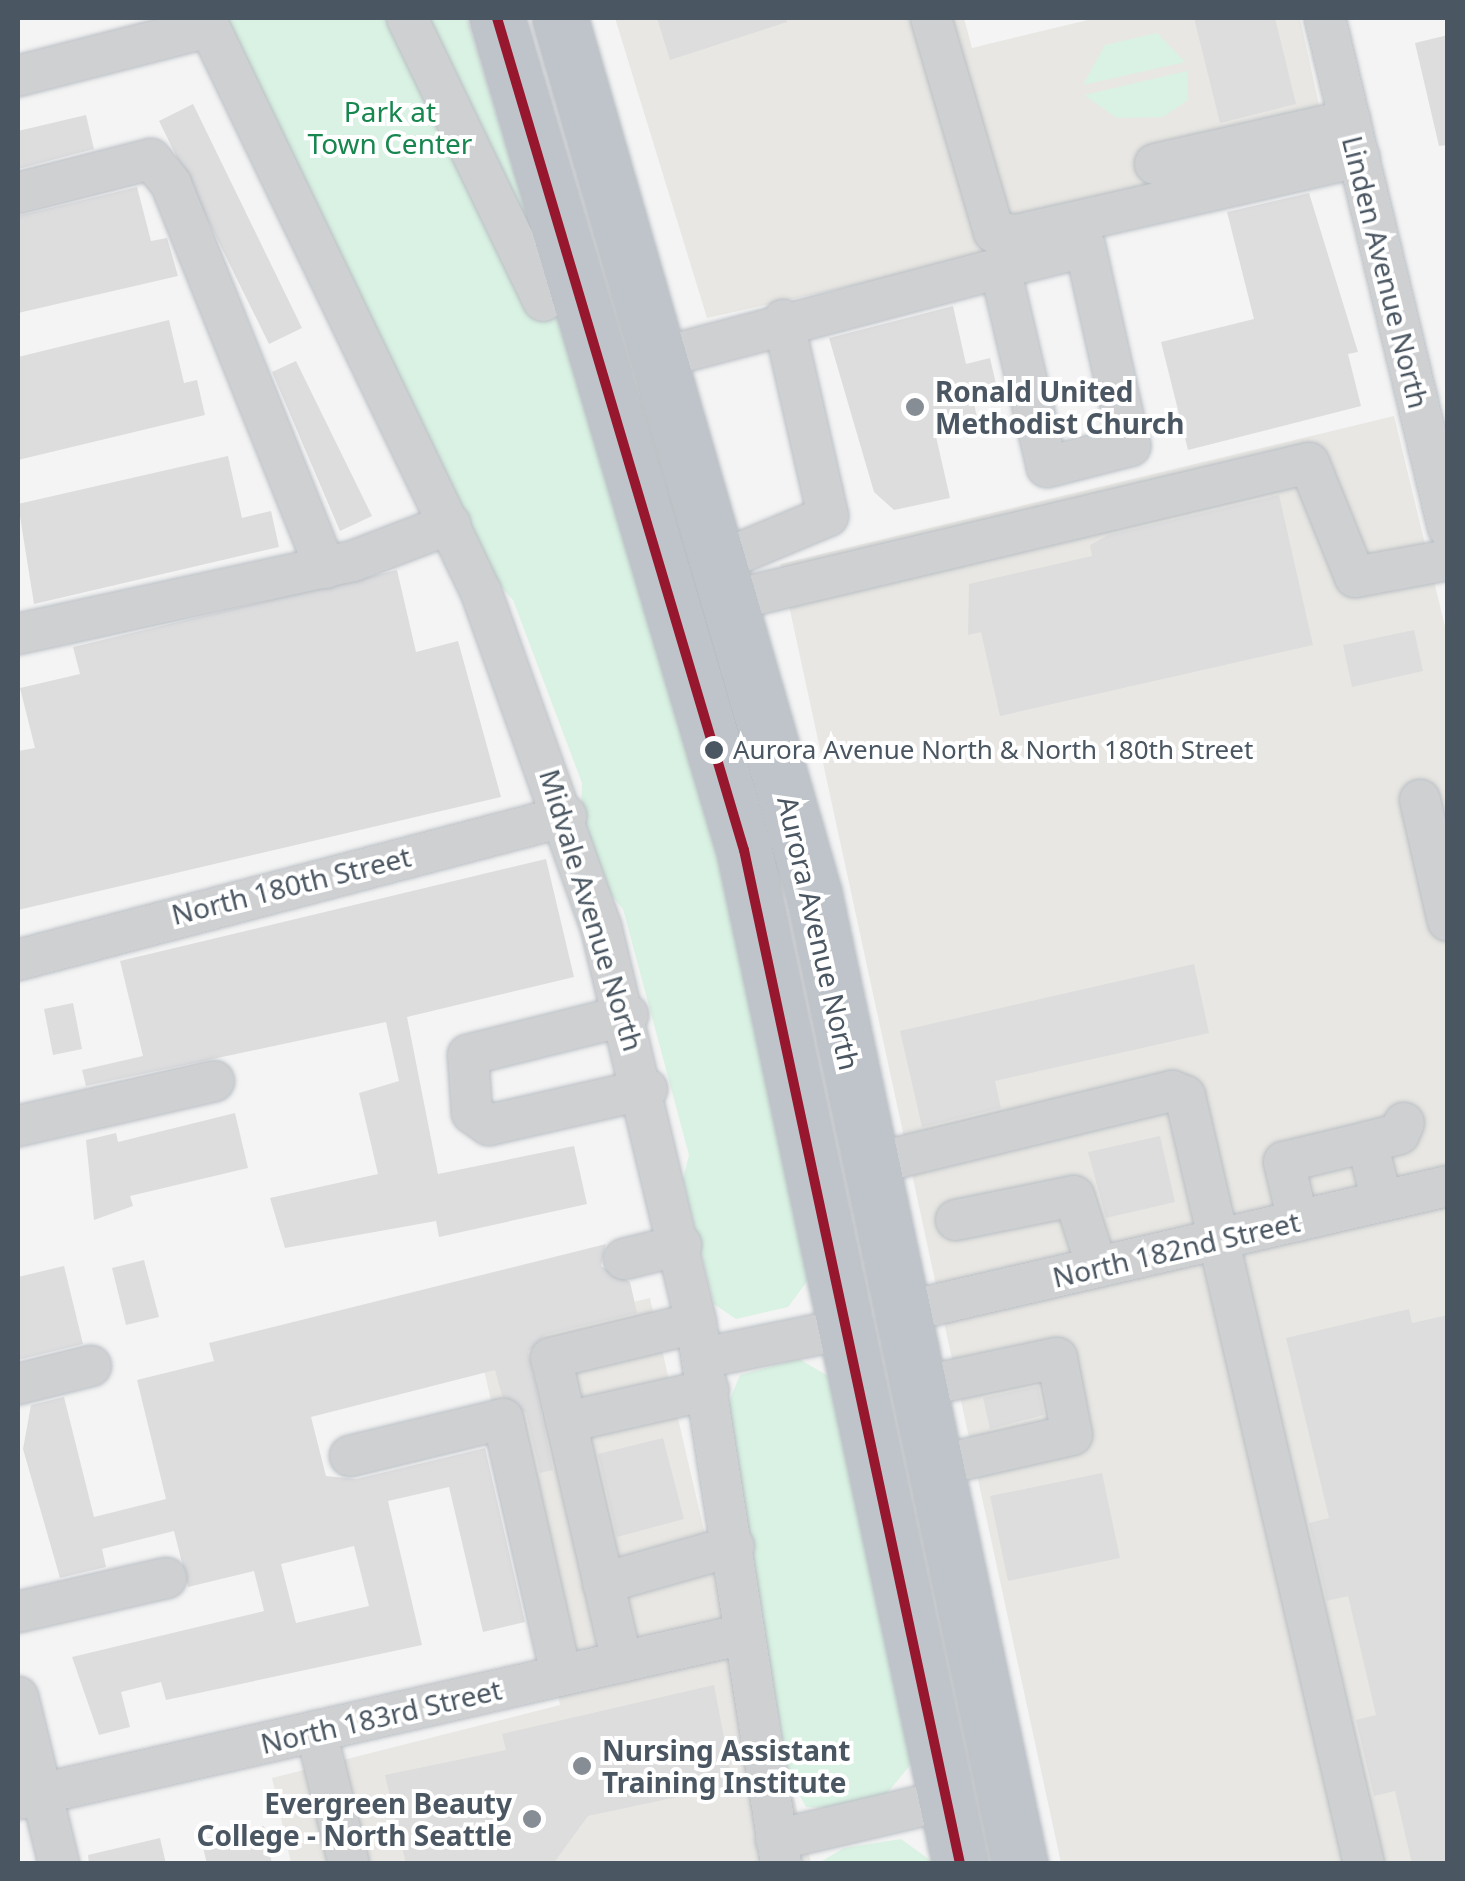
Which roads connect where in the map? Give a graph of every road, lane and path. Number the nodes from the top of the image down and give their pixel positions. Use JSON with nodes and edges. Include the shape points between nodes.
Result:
{"nodes":[{"id":1,"x":407,"y":18,"type":"edge"},
{"id":2,"x":497,"y":18,"type":"edge"},
{"id":3,"x":560,"y":18,"type":"edge"},
{"id":4,"x":932,"y":18,"type":"edge"},
{"id":5,"x":1325,"y":18,"type":"edge"},
{"id":6,"x":207,"y":22,"type":"edge"},
{"id":7,"x":18,"y":76,"type":"edge"},
{"id":8,"x":1354,"y":138,"type":"junction"},
{"id":9,"x":1155,"y":164,"type":"dead end"},
{"id":10,"x":18,"y":193,"type":"edge"},
{"id":11,"x":1000,"y":268,"type":"junction"},
{"id":12,"x":543,"y":301,"type":"dead end"},
{"id":13,"x":783,"y":320,"type":"junction"},
{"id":14,"x":656,"y":359,"type":"junction"},
{"id":15,"x":450,"y":524,"type":"junction"},
{"id":16,"x":1448,"y":527,"type":"edge"},
{"id":17,"x":1448,"y":560,"type":"edge"},
{"id":18,"x":325,"y":568,"type":"junction"},
{"id":19,"x":724,"y":582,"type":"junction"},
{"id":20,"x":18,"y":634,"type":"edge"},
{"id":21,"x":1420,"y":800,"type":"dead end"},
{"id":22,"x":566,"y":816,"type":"junction"},
{"id":23,"x":1448,"y":920,"type":"edge"},
{"id":24,"x":18,"y":960,"type":"edge"},
{"id":25,"x":628,"y":1015,"type":"junction"},
{"id":26,"x":214,"y":1081,"type":"dead end"},
{"id":27,"x":646,"y":1089,"type":"junction"},
{"id":28,"x":1404,"y":1123,"type":"dead end"},
{"id":29,"x":18,"y":1126,"type":"edge"},
{"id":30,"x":1367,"y":1142,"type":"junction"},
{"id":31,"x":872,"y":1164,"type":"junction"},
{"id":32,"x":1448,"y":1186,"type":"edge"},
{"id":33,"x":1382,"y":1201,"type":"junction"},
{"id":34,"x":956,"y":1220,"type":"dead end"},
{"id":35,"x":1298,"y":1221,"type":"junction"},
{"id":36,"x":1221,"y":1238,"type":"junction"},
{"id":37,"x":680,"y":1245,"type":"junction"},
{"id":38,"x":624,"y":1259,"type":"dead end"},
{"id":39,"x":1097,"y":1267,"type":"junction"},
{"id":40,"x":904,"y":1312,"type":"junction"},
{"id":41,"x":850,"y":1328,"type":"junction"},
{"id":42,"x":702,"y":1357,"type":"junction"},
{"id":43,"x":91,"y":1366,"type":"dead end"},
{"id":44,"x":18,"y":1384,"type":"edge"},
{"id":45,"x":920,"y":1387,"type":"junction"},
{"id":46,"x":566,"y":1422,"type":"junction"},
{"id":47,"x":350,"y":1456,"type":"dead end"},
{"id":48,"x":936,"y":1466,"type":"junction"},
{"id":49,"x":734,"y":1546,"type":"junction"},
{"id":50,"x":166,"y":1578,"type":"dead end"},
{"id":51,"x":603,"y":1582,"type":"junction"},
{"id":52,"x":18,"y":1612,"type":"edge"},
{"id":53,"x":744,"y":1634,"type":"junction"},
{"id":54,"x":622,"y":1662,"type":"junction"},
{"id":55,"x":561,"y":1676,"type":"junction"},
{"id":56,"x":18,"y":1697,"type":"edge"},
{"id":57,"x":316,"y":1730,"type":"junction"},
{"id":58,"x":30,"y":1796,"type":"edge"},
{"id":59,"x":946,"y":1800,"type":"junction"},
{"id":60,"x":779,"y":1852,"type":"edge"},
{"id":61,"x":59,"y":1864,"type":"edge"},
{"id":62,"x":349,"y":1864,"type":"edge"},
{"id":63,"x":960,"y":1864,"type":"edge"},
{"id":64,"x":1020,"y":1864,"type":"edge"},
{"id":65,"x":1364,"y":1864,"type":"edge"}],
"edges":[{"from":1,"to":12,"type":"street"},
{"from":2,"to":41,"type":"highway","name":"Aurora Avenue North","via":[[744,850]]},
{"from":3,"to":14,"type":"highway","name":"Aurora Avenue North"},
{"from":4,"to":8,"type":"street","via":[[994,232],[1016,235]]},
{"from":5,"to":8,"type":"street","name":"Linden Avenue North"},
{"from":6,"to":7,"type":"street"},
{"from":6,"to":15,"type":"street","name":"Midvale Avenue North"},
{"from":8,"to":9,"type":"street"},
{"from":8,"to":16,"type":"street","name":"Linden Avenue North"},
{"from":10,"to":18,"type":"street","via":[[151,159],[172,184]]},
{"from":11,"to":11,"type":"street","via":[[1046,467],[1130,446],[1085,247]]},
{"from":11,"to":13,"type":"street"},
{"from":13,"to":14,"type":"street"},
{"from":13,"to":19,"type":"street","via":[[828,516]]},
{"from":14,"to":19,"type":"highway","name":"Aurora Avenue North"},
{"from":15,"to":18,"type":"street"},
{"from":15,"to":22,"type":"street","name":"Midvale Avenue North"},
{"from":17,"to":19,"type":"street","via":[[1356,577],[1310,463]]},
{"from":18,"to":20,"type":"street"},
{"from":19,"to":31,"type":"highway","name":"Aurora Avenue North","via":[[810,877]]},
{"from":21,"to":23,"type":"street"},
{"from":22,"to":24,"type":"street","name":"North 180th Street"},
{"from":22,"to":25,"type":"street","name":"Midvale Avenue North"},
{"from":25,"to":27,"type":"street","name":"Midvale Avenue North"},
{"from":25,"to":27,"type":"street","via":[[468,1055],[462,1067],[472,1113],[489,1125]]},
{"from":26,"to":29,"type":"street"},
{"from":27,"to":37,"type":"street","name":"Midvale Avenue North"},
{"from":28,"to":30,"type":"street","via":[[1400,1134]]},
{"from":30,"to":33,"type":"street"},
{"from":30,"to":35,"type":"street","via":[[1284,1162]]},
{"from":31,"to":36,"type":"street","via":[[1172,1092],[1185,1096]]},
{"from":31,"to":40,"type":"highway","name":"Aurora Avenue North"},
{"from":32,"to":33,"type":"street","name":"North 182nd Street"},
{"from":33,"to":35,"type":"street","name":"North 182nd Street"},
{"from":34,"to":39,"type":"street","via":[[1074,1196]]},
{"from":35,"to":36,"type":"street","name":"North 182nd Street"},
{"from":36,"to":39,"type":"street","name":"North 182nd Street"},
{"from":36,"to":65,"type":"street"},
{"from":37,"to":38,"type":"street"},
{"from":37,"to":42,"type":"street","name":"Midvale Avenue North"},
{"from":39,"to":40,"type":"street","name":"North 182nd Street"},
{"from":40,"to":45,"type":"highway","name":"Aurora Avenue North"},
{"from":41,"to":42,"type":"street"},
{"from":41,"to":59,"type":"highway","name":"Aurora Avenue North"},
{"from":42,"to":46,"type":"street"},
{"from":42,"to":46,"type":"street","via":[[551,1358]]},
{"from":42,"to":49,"type":"street","name":"Midvale Avenue North"},
{"from":43,"to":44,"type":"street"},
{"from":45,"to":48,"type":"highway","name":"Aurora Avenue North"},
{"from":45,"to":48,"type":"street","via":[[1057,1358],[1072,1435]]},
{"from":46,"to":51,"type":"street"},
{"from":47,"to":55,"type":"street","via":[[503,1419]]},
{"from":48,"to":64,"type":"highway","name":"Aurora Avenue North"},
{"from":49,"to":51,"type":"street"},
{"from":49,"to":53,"type":"street","name":"Midvale Avenue North"},
{"from":50,"to":52,"type":"street"},
{"from":51,"to":54,"type":"street"},
{"from":53,"to":54,"type":"street","name":"North 183rd Street"},
{"from":53,"to":60,"type":"street","name":"Midvale Avenue North"},
{"from":54,"to":55,"type":"street","name":"North 183rd Street"},
{"from":55,"to":57,"type":"street","name":"North 183rd Street"},
{"from":56,"to":58,"type":"street"},
{"from":57,"to":58,"type":"street","name":"North 183rd Street"},
{"from":57,"to":62,"type":"street"},
{"from":58,"to":61,"type":"street"},
{"from":59,"to":60,"type":"street"},
{"from":59,"to":63,"type":"highway","name":"Aurora Avenue North"}]}
